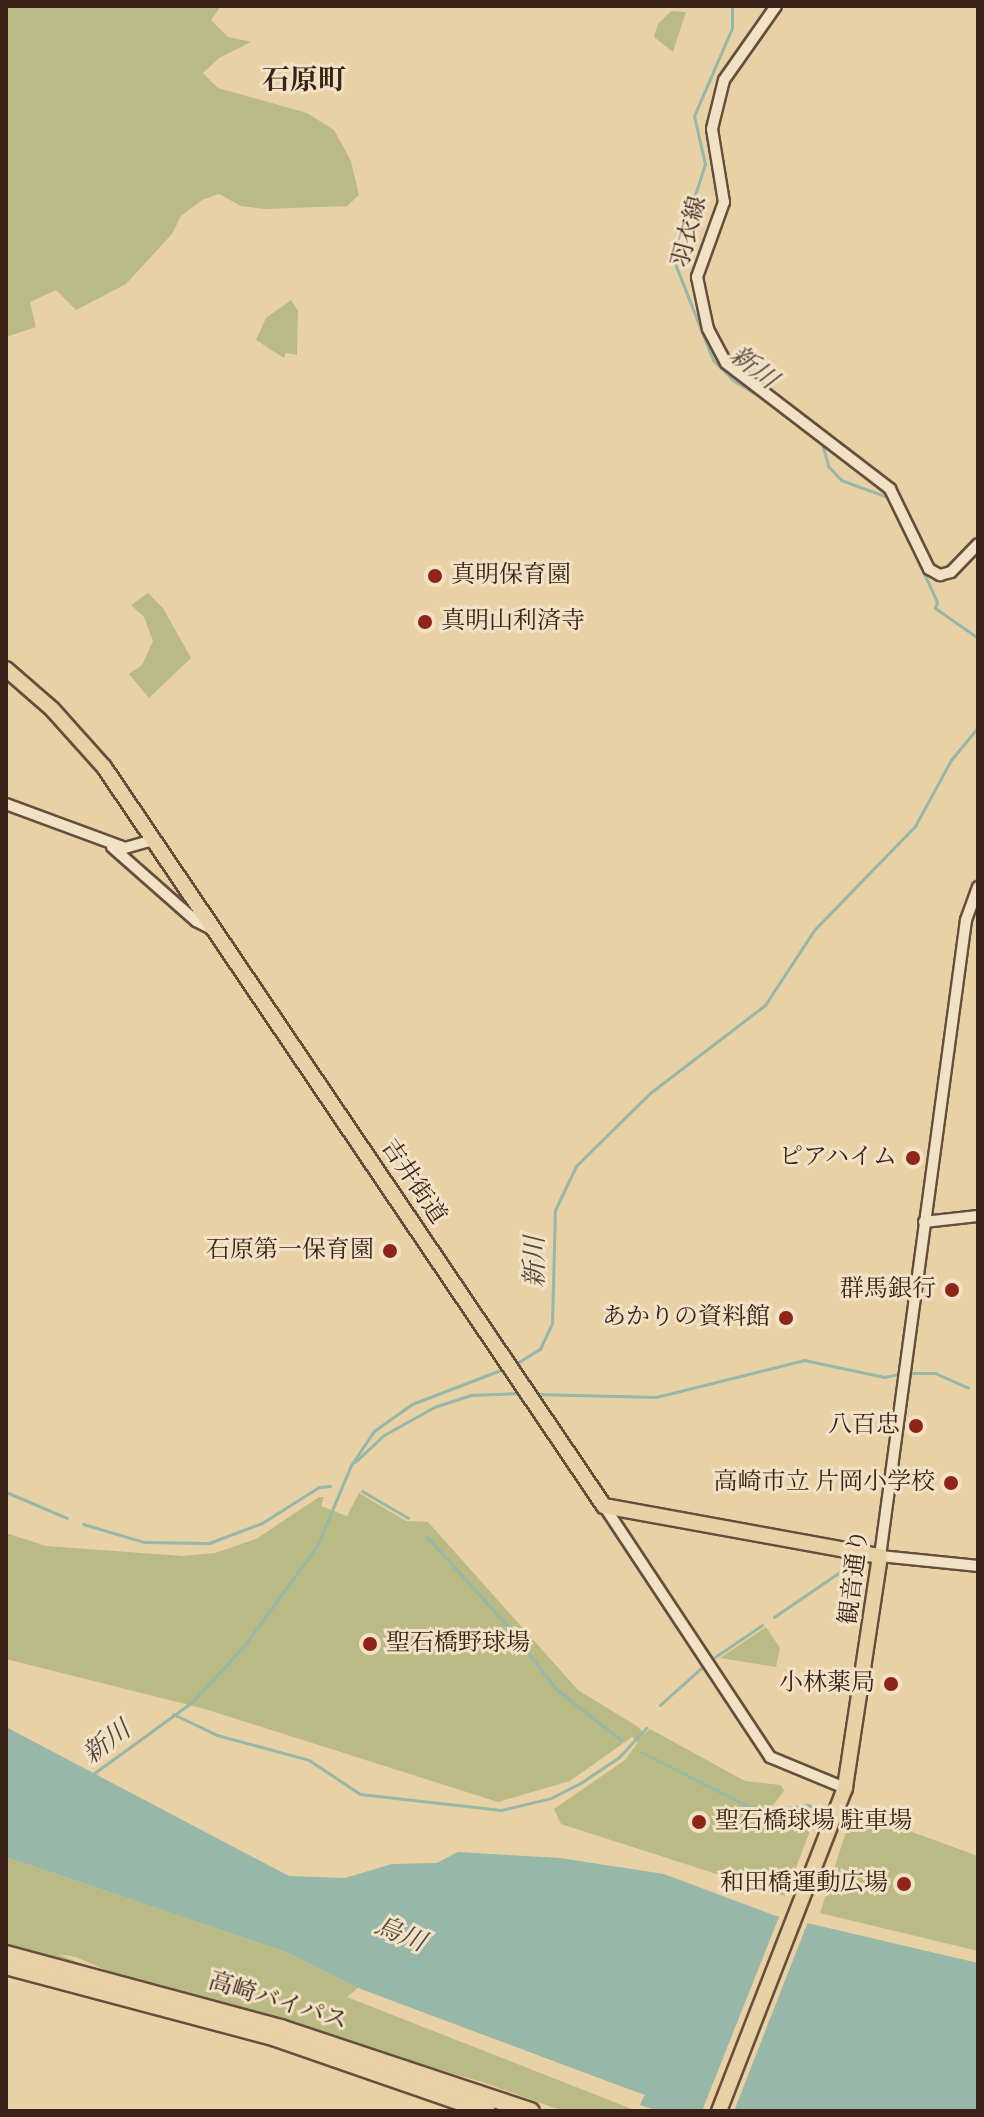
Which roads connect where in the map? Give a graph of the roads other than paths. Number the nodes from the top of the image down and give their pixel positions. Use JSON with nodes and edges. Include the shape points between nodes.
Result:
{"nodes":[{"id":1,"x":776,"y":6,"type":"edge"},
{"id":2,"x":978,"y":544,"type":"edge"},
{"id":3,"x":6,"y":669,"type":"edge"},
{"id":4,"x":6,"y":804,"type":"edge"},
{"id":5,"x":153,"y":840,"type":"junction"},
{"id":6,"x":107,"y":844,"type":"junction"},
{"id":7,"x":978,"y":887,"type":"edge"},
{"id":8,"x":219,"y":933,"type":"junction"},
{"id":9,"x":978,"y":1216,"type":"edge"},
{"id":10,"x":924,"y":1222,"type":"junction"},
{"id":11,"x":604,"y":1506,"type":"junction"},
{"id":12,"x":880,"y":1556,"type":"junction"},
{"id":13,"x":978,"y":1566,"type":"edge"},
{"id":14,"x":842,"y":1795,"type":"junction"},
{"id":15,"x":6,"y":1954,"type":"edge"},
{"id":16,"x":6,"y":1966,"type":"edge"},
{"id":17,"x":376,"y":2082,"type":"dead end"},
{"id":18,"x":461,"y":2111,"type":"edge"},
{"id":19,"x":487,"y":2111,"type":"edge"},
{"id":20,"x":531,"y":2111,"type":"edge"},
{"id":21,"x":719,"y":2111,"type":"edge"}],
"edges":[{"from":1,"to":2,"type":"street","name":"羽衣線","via":[[724,80],[712,129],[724,202],[697,277],[708,329],[726,363],[890,489],[929,569],[940,575],[951,572]]},
{"from":3,"to":5,"type":"main road","name":"吉井街道","via":[[52,709],[104,767]]},
{"from":4,"to":6,"type":"street","via":[[86,831]]},
{"from":5,"to":6,"type":"street","via":[[125,848]]},
{"from":5,"to":8,"type":"main road","name":"吉井街道"},
{"from":6,"to":8,"type":"street","via":[[196,921]]},
{"from":7,"to":10,"type":"street","name":"観音通り","via":[[966,920]]},
{"from":8,"to":11,"type":"main road","name":"吉井街道"},
{"from":9,"to":10,"type":"street"},
{"from":10,"to":12,"type":"street","name":"観音通り"},
{"from":11,"to":12,"type":"main road"},
{"from":11,"to":14,"type":"street","via":[[770,1757]]},
{"from":12,"to":13,"type":"street"},
{"from":12,"to":14,"type":"main road","name":"観音通り"},
{"from":14,"to":21,"type":"main road","name":"観音通り"},
{"from":15,"to":20,"type":"highway","name":"高崎バイパス","via":[[281,2028]]},
{"from":16,"to":19,"type":"highway","name":"高崎バイパス","via":[[276,2038]]},
{"from":17,"to":18,"type":"highway"}]}
